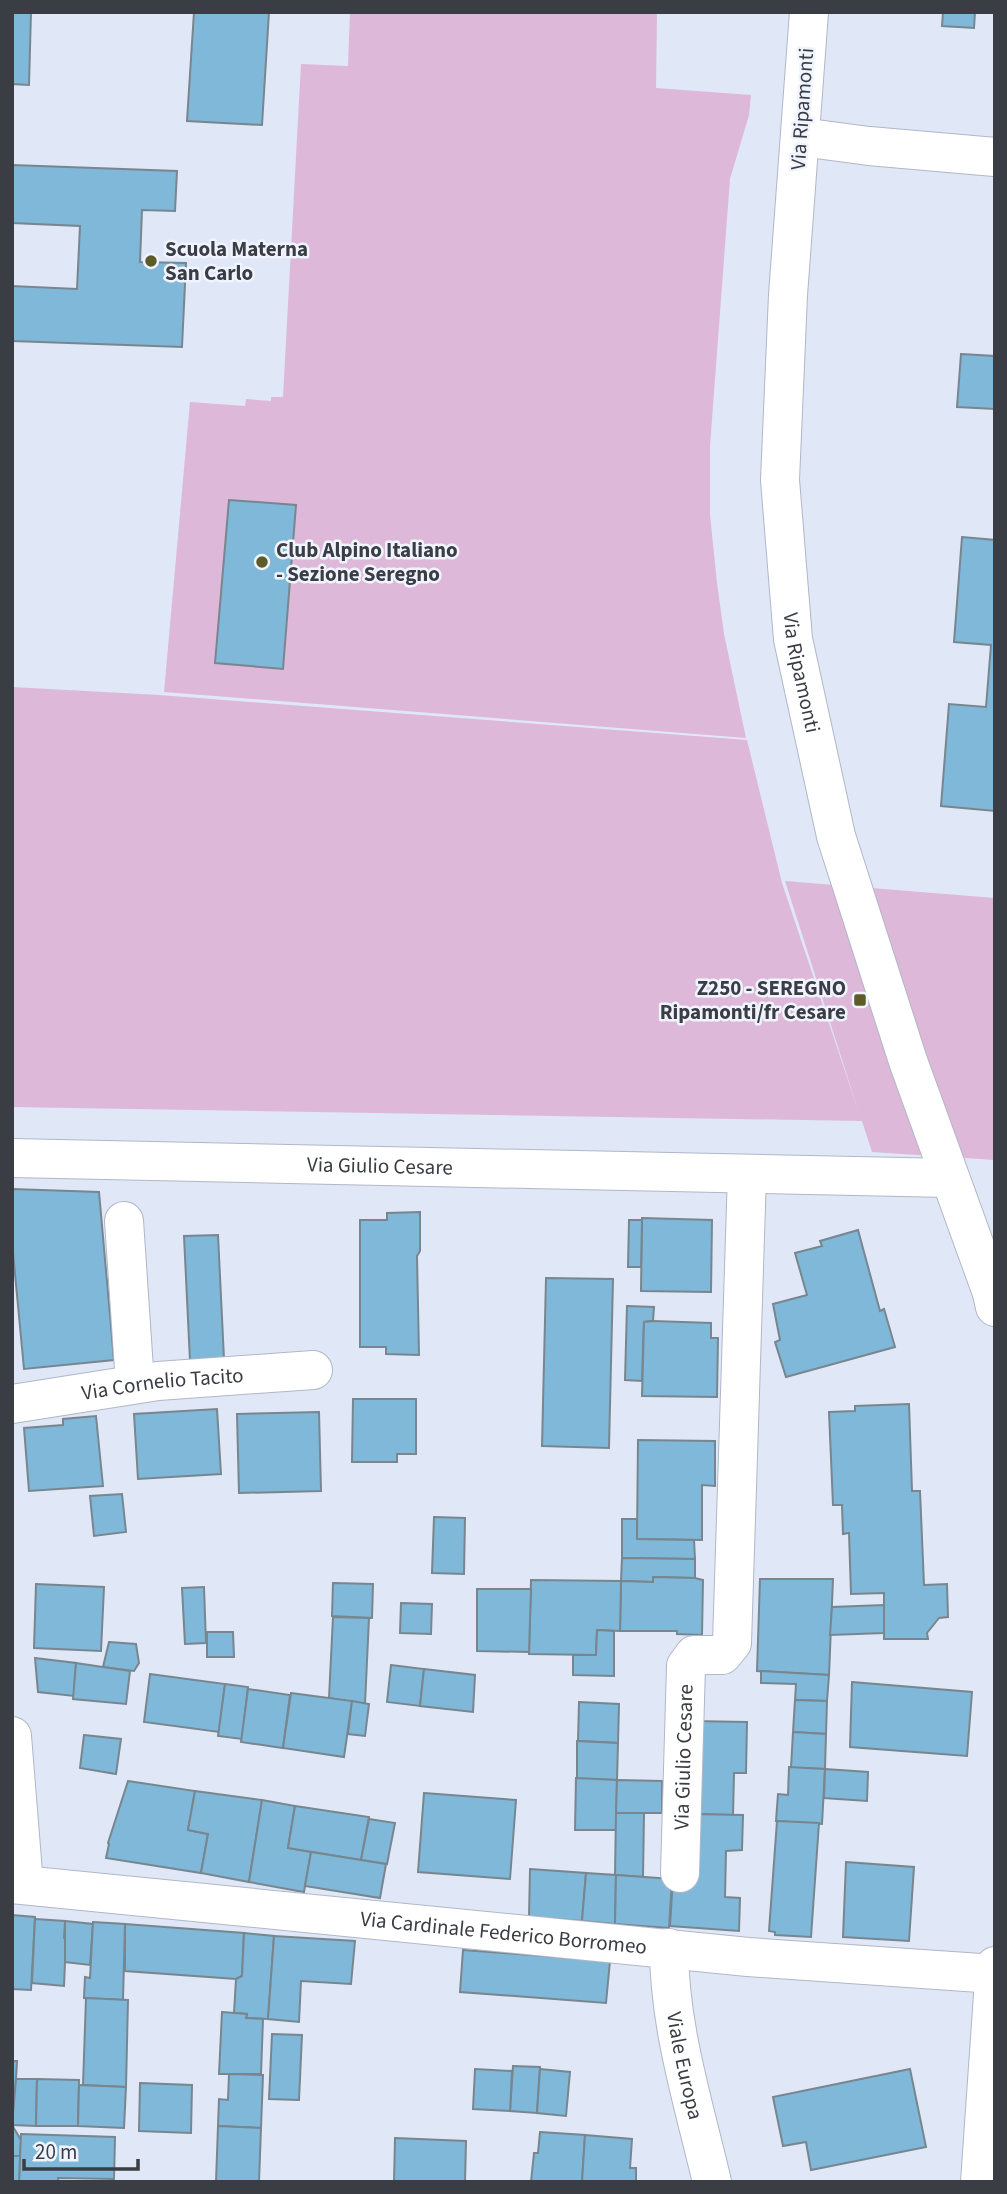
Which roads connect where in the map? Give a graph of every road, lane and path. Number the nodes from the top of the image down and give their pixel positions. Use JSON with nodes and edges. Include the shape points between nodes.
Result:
{"nodes":[{"id":1,"x":809,"y":12,"type":"edge"},
{"id":2,"x":801,"y":137,"type":"junction"},
{"id":3,"x":995,"y":157,"type":"edge"},
{"id":4,"x":12,"y":1158,"type":"edge"},
{"id":5,"x":747,"y":1174,"type":"junction"},
{"id":6,"x":949,"y":1178,"type":"junction"},
{"id":7,"x":124,"y":1221,"type":"dead end"},
{"id":8,"x":995,"y":1307,"type":"edge"},
{"id":9,"x":313,"y":1370,"type":"dead end"},
{"id":10,"x":135,"y":1384,"type":"junction"},
{"id":11,"x":12,"y":1404,"type":"edge"},
{"id":12,"x":12,"y":1736,"type":"edge"},
{"id":13,"x":680,"y":1873,"type":"dead end"},
{"id":14,"x":18,"y":1884,"type":"edge"},
{"id":15,"x":669,"y":1948,"type":"junction"},
{"id":16,"x":995,"y":1966,"type":"edge"},
{"id":17,"x":994,"y":1974,"type":"edge"},
{"id":18,"x":712,"y":2182,"type":"edge"},
{"id":19,"x":979,"y":2182,"type":"edge"}],
"edges":[{"from":1,"to":2,"type":"street","name":"Via Ripamonti"},
{"from":2,"to":3,"type":"street"},
{"from":2,"to":6,"type":"street","name":"Via Ripamonti","via":[[780,480],[793,639],[836,836]]},
{"from":4,"to":5,"type":"street","name":"Via Giulio Cesare"},
{"from":5,"to":6,"type":"street","name":"Via Giulio Cesare"},
{"from":5,"to":13,"type":"street","name":"Via Giulio Cesare","via":[[732,1643],[722,1655],[694,1655],[686,1666]]},
{"from":6,"to":8,"type":"street","name":"Via Ripamonti"},
{"from":7,"to":10,"type":"street"},
{"from":9,"to":10,"type":"street","name":"Via Cornelio Tacito"},
{"from":10,"to":11,"type":"street","name":"Via Cornelio Tacito"},
{"from":12,"to":14,"type":"street"},
{"from":14,"to":15,"type":"street","name":"Via Cardinale Federico Borromeo"},
{"from":15,"to":17,"type":"street","name":"Via Cardinale Federico Borromeo"},
{"from":15,"to":18,"type":"street","name":"Viale Europa","via":[[676,2027]]},
{"from":16,"to":17,"type":"street"},
{"from":17,"to":19,"type":"street"}]}
